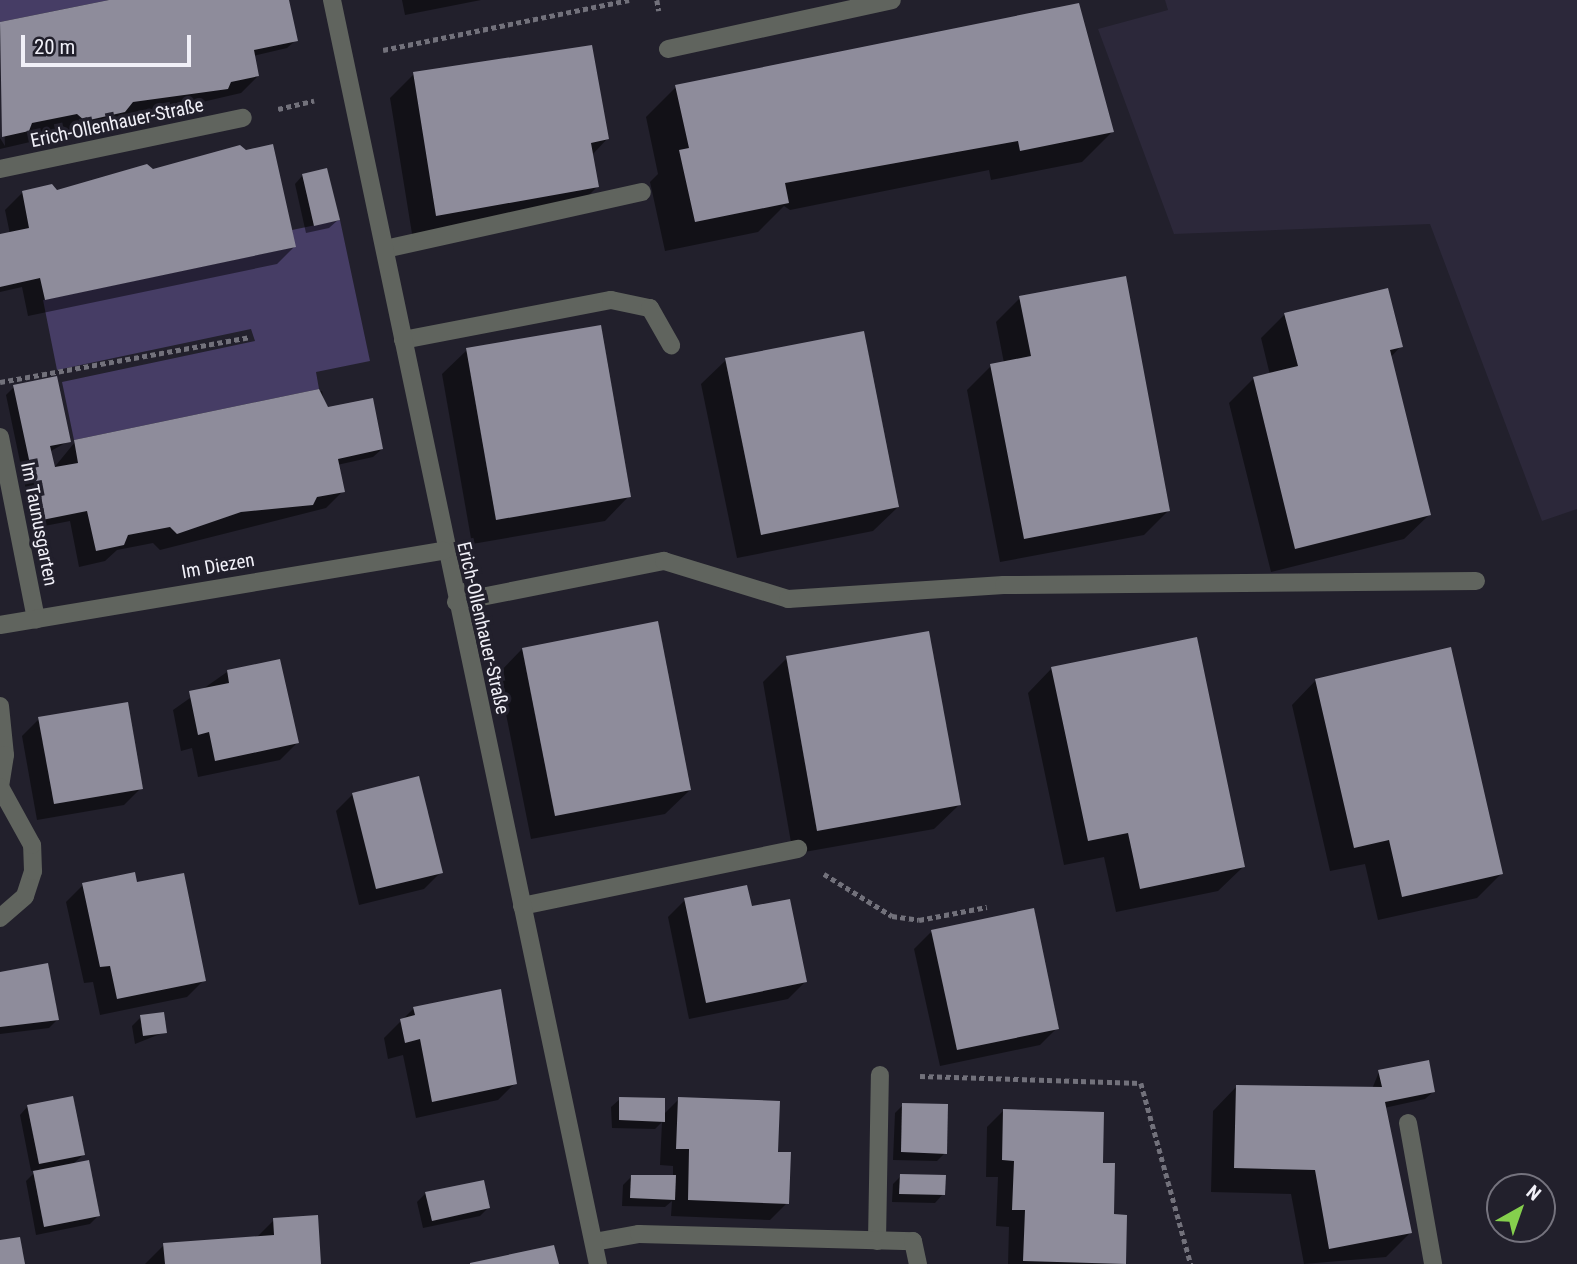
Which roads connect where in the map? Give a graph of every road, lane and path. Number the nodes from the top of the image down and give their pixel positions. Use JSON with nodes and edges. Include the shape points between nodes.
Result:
{"nodes":[{"id":1,"x":332,"y":0,"type":"edge"},
{"id":2,"x":629,"y":0,"type":"edge"},
{"id":3,"x":892,"y":0,"type":"edge"},
{"id":4,"x":668,"y":49,"type":"dead end"},
{"id":5,"x":345,"y":58,"type":"junction"},
{"id":6,"x":243,"y":118,"type":"dead end"},
{"id":7,"x":0,"y":169,"type":"edge"},
{"id":8,"x":642,"y":192,"type":"dead end"},
{"id":9,"x":386,"y":249,"type":"junction"},
{"id":10,"x":249,"y":337,"type":"dead end"},
{"id":11,"x":403,"y":340,"type":"junction"},
{"id":12,"x":671,"y":345,"type":"dead end"},
{"id":13,"x":0,"y":382,"type":"edge"},
{"id":14,"x":0,"y":437,"type":"edge"},
{"id":15,"x":444,"y":551,"type":"junction"},
{"id":16,"x":1476,"y":581,"type":"dead end"},
{"id":17,"x":456,"y":602,"type":"junction"},
{"id":18,"x":36,"y":619,"type":"junction"},
{"id":19,"x":0,"y":625,"type":"edge"},
{"id":20,"x":0,"y":706,"type":"edge"},
{"id":21,"x":0,"y":787,"type":"edge"},
{"id":22,"x":798,"y":849,"type":"joint"},
{"id":23,"x":522,"y":906,"type":"junction"},
{"id":24,"x":986,"y":907,"type":"dead end"},
{"id":25,"x":0,"y":918,"type":"edge"},
{"id":26,"x":880,"y":1075,"type":"joint"},
{"id":27,"x":1408,"y":1123,"type":"dead end"},
{"id":28,"x":877,"y":1241,"type":"junction"},
{"id":29,"x":594,"y":1242,"type":"junction"},
{"id":30,"x":598,"y":1264,"type":"edge"},
{"id":31,"x":918,"y":1264,"type":"edge"},
{"id":32,"x":1191,"y":1264,"type":"edge"},
{"id":33,"x":1433,"y":1264,"type":"edge"}],
"edges":[{"from":1,"to":5,"type":"street","name":"Erich-Ollenhauer-Straße"},
{"from":2,"to":5,"type":"path"},
{"from":3,"to":4,"type":"street"},
{"from":5,"to":9,"type":"street","name":"Erich-Ollenhauer-Straße"},
{"from":6,"to":7,"type":"street","name":"Erich-Ollenhauer-Straße"},
{"from":8,"to":9,"type":"street"},
{"from":9,"to":11,"type":"street","name":"Erich-Ollenhauer-Straße"},
{"from":10,"to":13,"type":"path"},
{"from":11,"to":12,"type":"street","via":[[611,300],[650,308]]},
{"from":11,"to":15,"type":"street","name":"Erich-Ollenhauer-Straße"},
{"from":14,"to":18,"type":"street","name":"Im Taunusgarten"},
{"from":15,"to":17,"type":"street","name":"Erich-Ollenhauer-Straße"},
{"from":15,"to":18,"type":"street","name":"Im Diezen"},
{"from":16,"to":17,"type":"street","via":[[1004,585],[788,599],[664,561]]},
{"from":17,"to":23,"type":"street","name":"Erich-Ollenhauer-Straße"},
{"from":18,"to":19,"type":"street","name":"Im Diezen"},
{"from":20,"to":21,"type":"street","via":[[5,755]]},
{"from":21,"to":25,"type":"street","via":[[32,845],[33,872],[25,896]]},
{"from":22,"to":23,"type":"street"},
{"from":22,"to":24,"type":"path","via":[[833,882],[892,916],[919,920]]},
{"from":23,"to":29,"type":"street","name":"Erich-Ollenhauer-Straße"},
{"from":26,"to":28,"type":"street"},
{"from":26,"to":32,"type":"path","via":[[1141,1083]]},
{"from":27,"to":33,"type":"street"},
{"from":28,"to":29,"type":"street","via":[[639,1234]]},
{"from":28,"to":31,"type":"street","via":[[913,1241]]},
{"from":29,"to":30,"type":"street","name":"Erich-Ollenhauer-Straße"}]}
